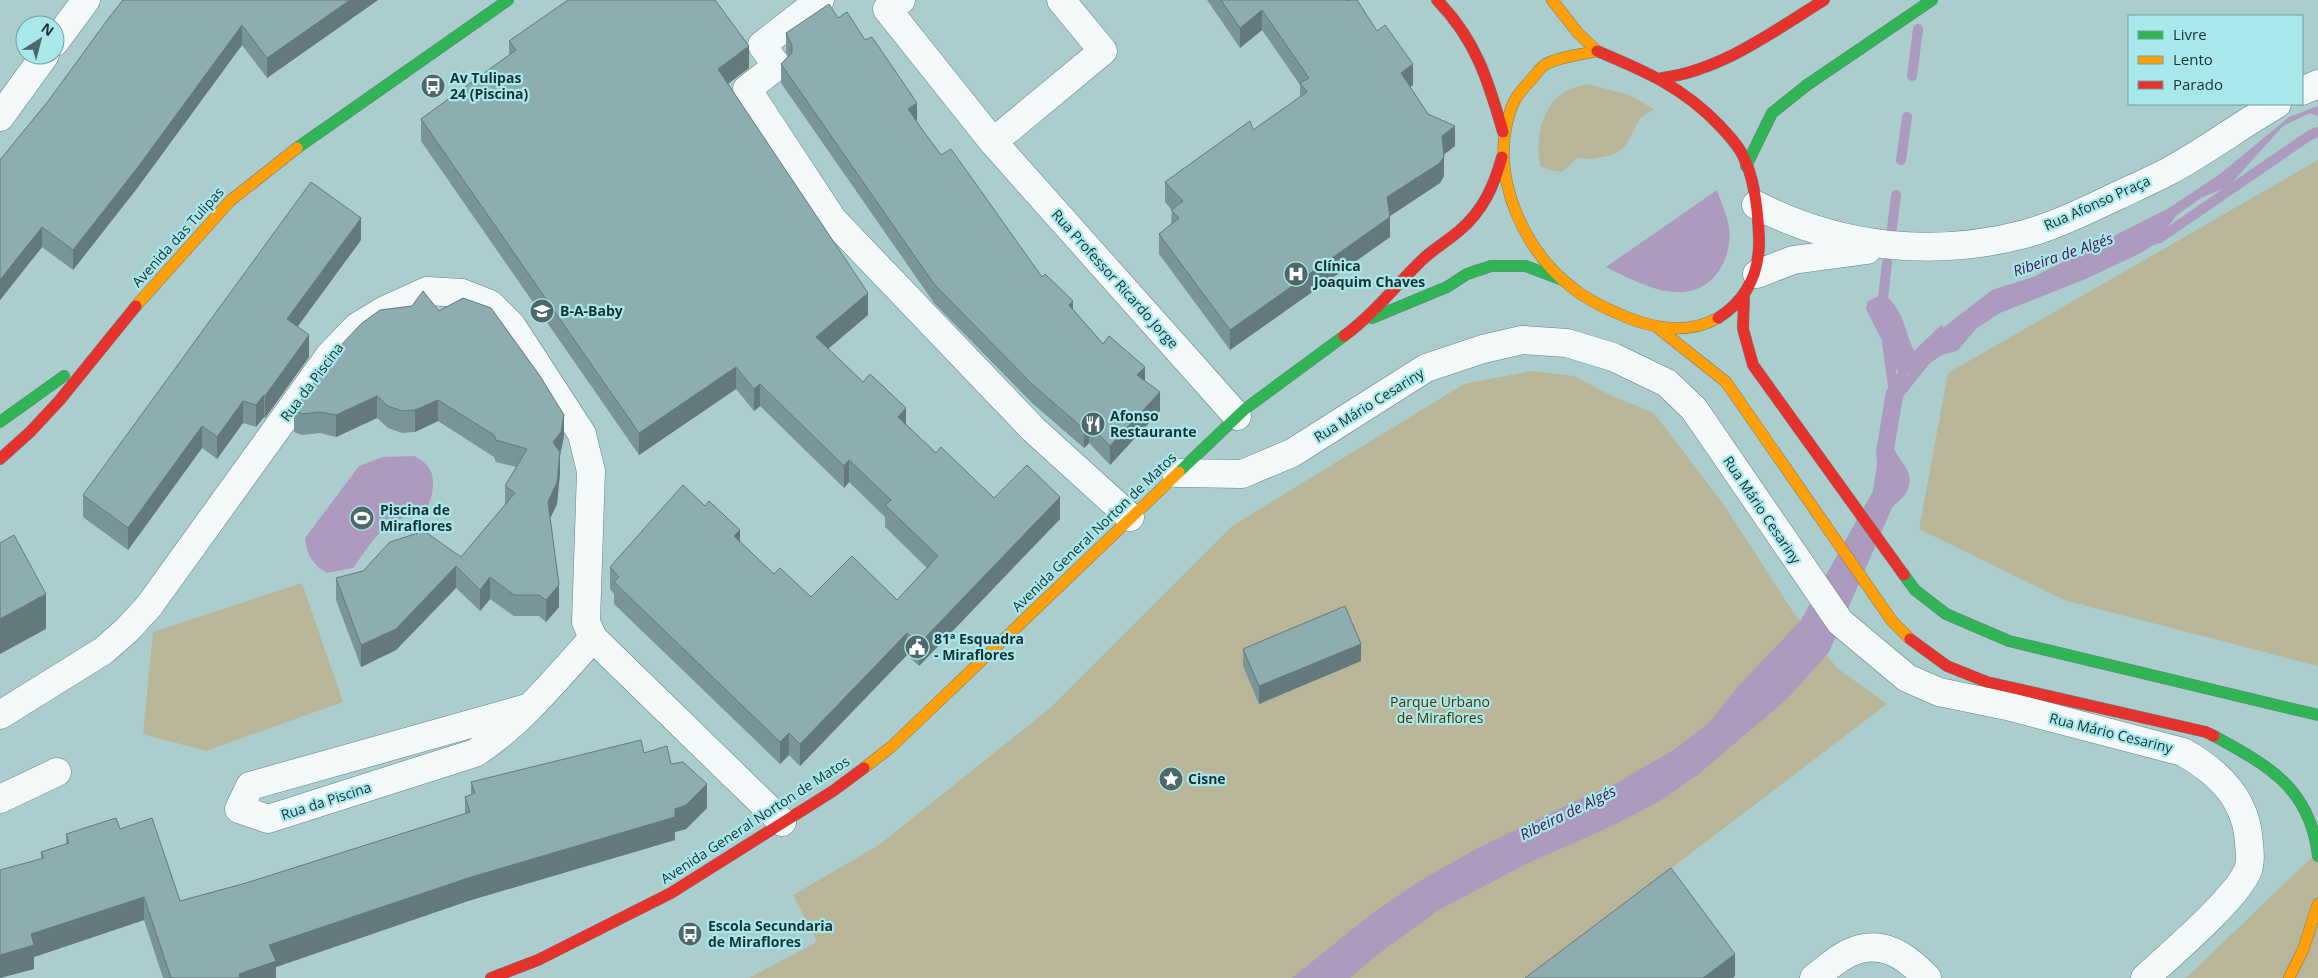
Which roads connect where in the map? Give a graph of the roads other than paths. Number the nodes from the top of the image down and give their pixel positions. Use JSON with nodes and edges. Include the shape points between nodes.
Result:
{"nodes":[{"id":1,"x":86,"y":0,"type":"edge"},
{"id":2,"x":508,"y":0,"type":"edge"},
{"id":3,"x":820,"y":0,"type":"edge"},
{"id":4,"x":1061,"y":0,"type":"edge"},
{"id":5,"x":1437,"y":0,"type":"edge"},
{"id":6,"x":1552,"y":0,"type":"edge"},
{"id":7,"x":1824,"y":0,"type":"edge"},
{"id":8,"x":1932,"y":0,"type":"edge"},
{"id":9,"x":886,"y":3,"type":"edge"},
{"id":10,"x":65,"y":28,"type":"edge"},
{"id":11,"x":1597,"y":51,"type":"junction"},
{"id":12,"x":38,"y":65,"type":"edge"},
{"id":13,"x":1662,"y":78,"type":"junction"},
{"id":14,"x":2318,"y":84,"type":"edge"},
{"id":15,"x":2303,"y":91,"type":"edge"},
{"id":16,"x":2275,"y":105,"type":"edge"},
{"id":17,"x":0,"y":116,"type":"edge"},
{"id":18,"x":1503,"y":132,"type":"junction"},
{"id":19,"x":994,"y":142,"type":"junction"},
{"id":20,"x":1502,"y":157,"type":"junction"},
{"id":21,"x":1746,"y":166,"type":"junction"},
{"id":22,"x":1756,"y":205,"type":"junction"},
{"id":23,"x":1898,"y":247,"type":"junction"},
{"id":24,"x":1564,"y":281,"type":"junction"},
{"id":25,"x":1750,"y":285,"type":"junction"},
{"id":26,"x":1362,"y":323,"type":"junction"},
{"id":27,"x":116,"y":328,"type":"junction"},
{"id":28,"x":1658,"y":328,"type":"junction"},
{"id":29,"x":1237,"y":416,"type":"junction"},
{"id":30,"x":0,"y":422,"type":"edge"},
{"id":31,"x":0,"y":459,"type":"edge"},
{"id":32,"x":1176,"y":473,"type":"junction"},
{"id":33,"x":1130,"y":517,"type":"junction"},
{"id":34,"x":593,"y":638,"type":"junction"},
{"id":35,"x":527,"y":708,"type":"junction"},
{"id":36,"x":0,"y":715,"type":"edge"},
{"id":37,"x":2318,"y":715,"type":"edge"},
{"id":38,"x":57,"y":772,"type":"dead end"},
{"id":39,"x":0,"y":798,"type":"edge"},
{"id":40,"x":782,"y":822,"type":"junction"},
{"id":41,"x":2318,"y":856,"type":"edge"},
{"id":42,"x":2318,"y":904,"type":"edge"},
{"id":43,"x":491,"y":978,"type":"edge"},
{"id":44,"x":1814,"y":978,"type":"edge"},
{"id":45,"x":1926,"y":978,"type":"edge"},
{"id":46,"x":2145,"y":978,"type":"edge"},
{"id":47,"x":2288,"y":978,"type":"edge"}],
"edges":[{"from":1,"to":10,"type":"street"},
{"from":2,"to":27,"type":"main road","name":"Avenida das Tulipas","via":[[278,162],[230,201]]},
{"from":3,"to":33,"type":"street","via":[[762,45],[777,66],[747,89],[833,220],[1033,429]]},
{"from":4,"to":19,"type":"street","via":[[1103,51]]},
{"from":5,"to":18,"type":"main road","via":[[1472,41],[1487,77]]},
{"from":6,"to":11,"type":"main road"},
{"from":7,"to":13,"type":"main road","via":[[1701,70],[1677,78]]},
{"from":8,"to":21,"type":"main road","via":[[1807,85],[1772,113]]},
{"from":9,"to":19,"type":"street","name":"Rua Professor Ricardo Jorge"},
{"from":11,"to":13,"type":"main road"},
{"from":11,"to":18,"type":"main road","via":[[1546,64],[1516,95]]},
{"from":12,"to":17,"type":"street"},
{"from":13,"to":21,"type":"main road","via":[[1699,105],[1743,154]]},
{"from":14,"to":15,"type":"street"},
{"from":16,"to":23,"type":"street","name":"Rua Afonso Praça","via":[[2170,170],[2084,212],[2026,234],[1986,242],[1926,248]]},
{"from":18,"to":20,"type":"main road"},
{"from":19,"to":29,"type":"street","name":"Rua Professor Ricardo Jorge"},
{"from":20,"to":24,"type":"main road","via":[[1512,200],[1524,231]]},
{"from":20,"to":26,"type":"main road","name":"Avenida General Norton de Matos","via":[[1487,198],[1473,218],[1424,258]]},
{"from":21,"to":22,"type":"main road"},
{"from":22,"to":23,"type":"street","name":"Rua Afonso Praça","via":[[1780,218],[1825,234]]},
{"from":22,"to":25,"type":"main road","via":[[1760,230]]},
{"from":23,"to":25,"type":"street","name":"Rua Afonso Praça","via":[[1794,260]]},
{"from":24,"to":26,"type":"main road","name":"Avenida General Norton de Matos","via":[[1543,270],[1520,264],[1494,265],[1468,273],[1446,288]]},
{"from":24,"to":28,"type":"main road","via":[[1595,303]]},
{"from":25,"to":28,"type":"main road","via":[[1728,314],[1711,323],[1686,329]]},
{"from":25,"to":37,"type":"main road","via":[[1743,329],[1753,365],[1916,590],[1946,614],[2009,640]]},
{"from":26,"to":29,"type":"main road","name":"Avenida General Norton de Matos"},
{"from":27,"to":30,"type":"main road","via":[[53,386]]},
{"from":27,"to":31,"type":"main road","name":"Avenida das Tulipas","via":[[59,401]]},
{"from":28,"to":41,"type":"main road","via":[[1726,382],[1892,621],[1916,644],[1948,666],[1987,682],[2206,732],[2250,754],[2281,777],[2304,808],[2316,838]]},
{"from":29,"to":32,"type":"main road","name":"Avenida General Norton de Matos"},
{"from":32,"to":33,"type":"main road","name":"Avenida General Norton de Matos"},
{"from":32,"to":46,"type":"street","name":"Rua Mário Cesariny","via":[[1242,474],[1250,471],[1292,453],[1426,368],[1522,340],[1566,343],[1613,357],[1667,383],[1694,409],[1840,622],[1907,678],[1939,692],[2184,752],[2225,784],[2241,806],[2249,829],[2248,871],[2227,899]]},
{"from":33,"to":40,"type":"main road","name":"Avenida General Norton de Matos","via":[[891,747],[833,791]]},
{"from":34,"to":35,"type":"street","name":"Rua da Piscina"},
{"from":34,"to":36,"type":"street","name":"Rua da Piscina","via":[[586,622],[590,471],[582,434],[512,326],[490,304],[462,293],[427,291],[357,327],[330,354],[149,606],[127,630],[103,651]]},
{"from":34,"to":40,"type":"street","name":"Rua da Piscina"},
{"from":35,"to":35,"type":"street","name":"Rua da Piscina","via":[[495,740],[475,753],[268,819],[239,809],[250,786]]},
{"from":38,"to":39,"type":"street"},
{"from":40,"to":43,"type":"main road","name":"Avenida General Norton de Matos","via":[[642,909],[538,960]]},
{"from":42,"to":47,"type":"main road","via":[[2303,950]]},
{"from":44,"to":45,"type":"street","via":[[1848,953],[1871,946],[1891,950],[1908,959]]}]}
